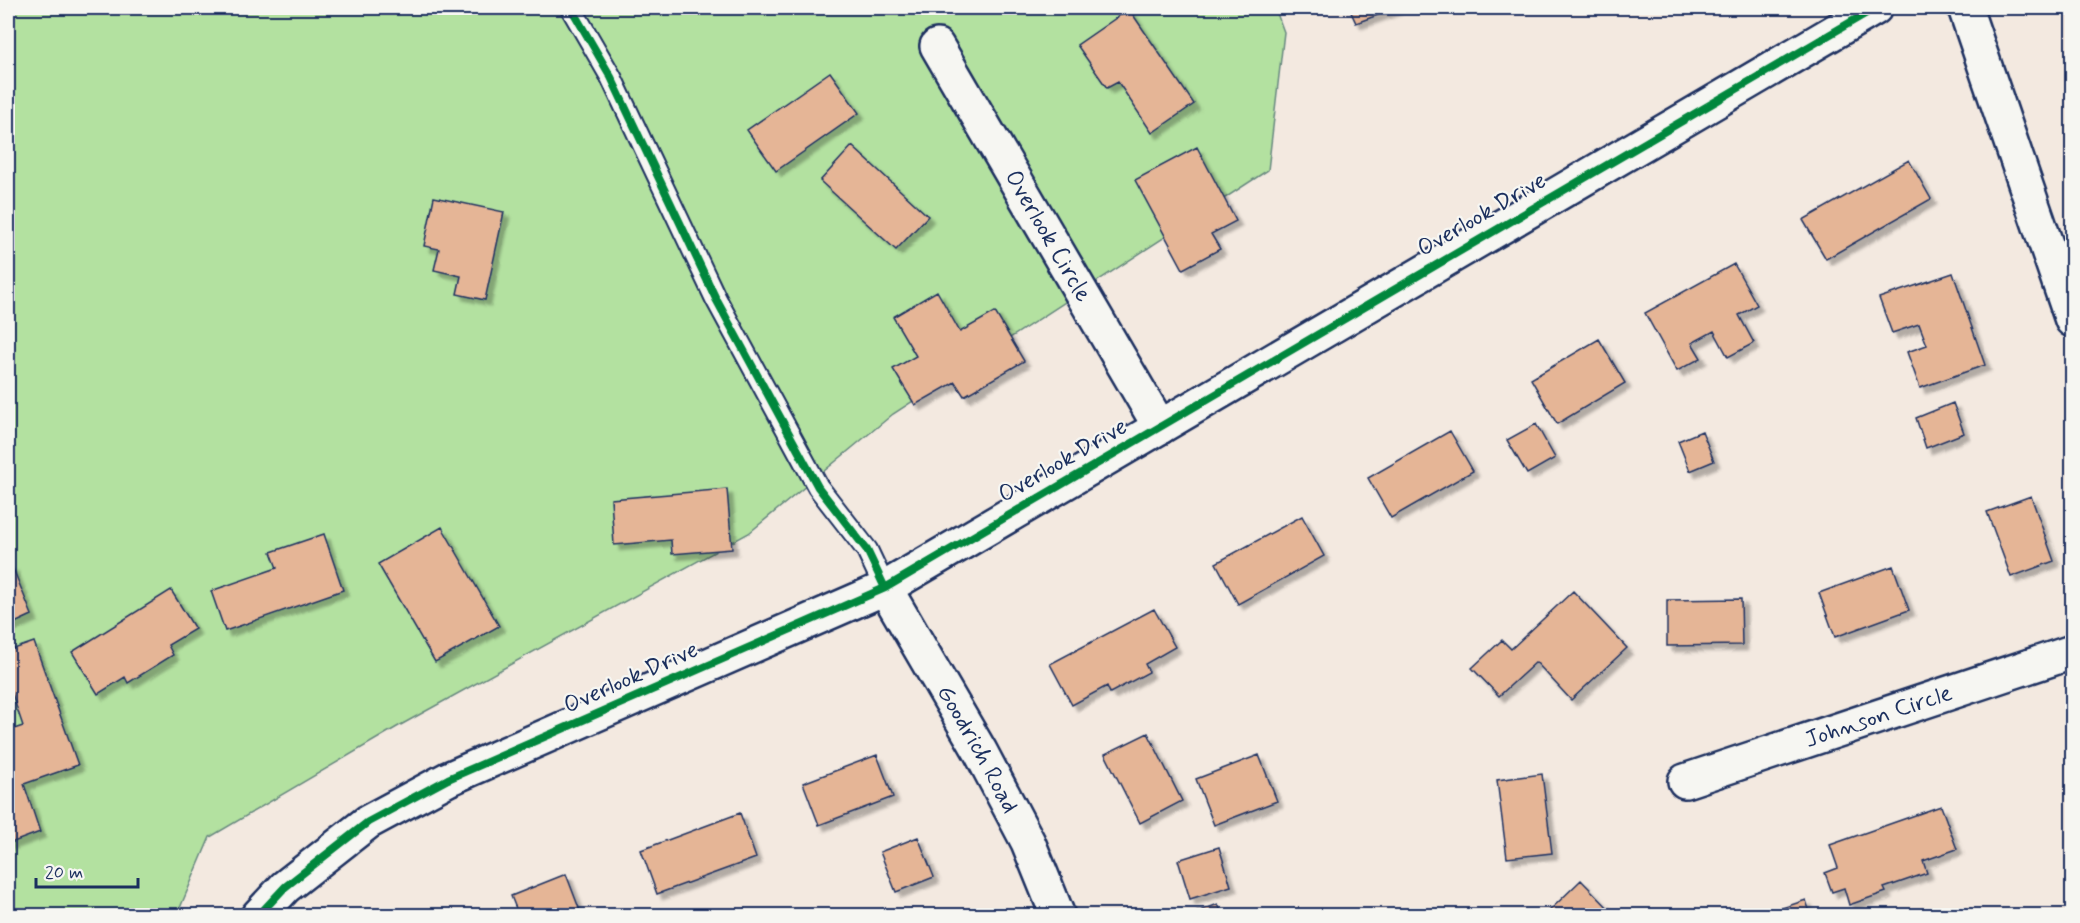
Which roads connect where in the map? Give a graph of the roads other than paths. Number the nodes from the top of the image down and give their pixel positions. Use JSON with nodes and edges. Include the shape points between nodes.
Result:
{"nodes":[{"id":1,"x":571,"y":8,"type":"edge"},
{"id":2,"x":1875,"y":8,"type":"edge"},
{"id":3,"x":1965,"y":8,"type":"edge"},
{"id":4,"x":937,"y":46,"type":"dead end"},
{"id":5,"x":2073,"y":320,"type":"edge"},
{"id":6,"x":1160,"y":427,"type":"junction"},
{"id":7,"x":885,"y":588,"type":"junction"},
{"id":8,"x":2073,"y":652,"type":"edge"},
{"id":9,"x":1685,"y":781,"type":"dead end"},
{"id":10,"x":258,"y":915,"type":"edge"},
{"id":11,"x":1058,"y":915,"type":"edge"}],
"edges":[{"from":1,"to":7,"type":"lane","via":[[611,77],[716,299],[818,487],[867,550]]},
{"from":2,"to":6,"type":"street","name":"Overlook Drive"},
{"from":3,"to":5,"type":"street"},
{"from":4,"to":6,"type":"street","name":"Overlook Circle"},
{"from":6,"to":7,"type":"street","name":"Overlook Drive"},
{"from":7,"to":10,"type":"street","name":"Overlook Drive","via":[[448,779],[368,822],[285,887]]},
{"from":7,"to":11,"type":"street","name":"Goodrich Road","via":[[980,751],[1028,842]]},
{"from":8,"to":9,"type":"street","name":"Johnson Circle"}]}
